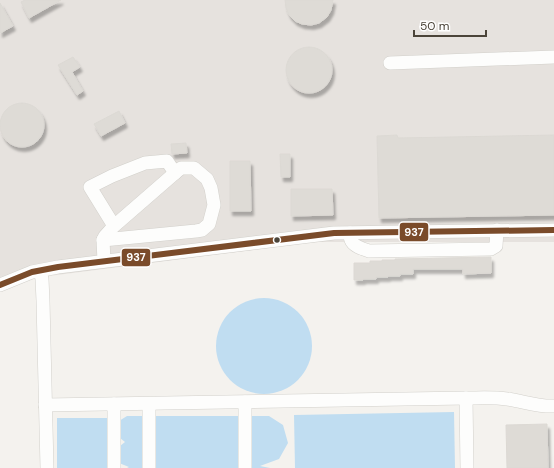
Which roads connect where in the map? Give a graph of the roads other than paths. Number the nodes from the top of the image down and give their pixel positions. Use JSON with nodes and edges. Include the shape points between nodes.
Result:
{"nodes":[{"id":1,"x":554,"y":57,"type":"edge"},
{"id":2,"x":390,"y":63,"type":"dead end"},
{"id":3,"x":175,"y":173,"type":"junction"},
{"id":4,"x":114,"y":226,"type":"junction"},
{"id":5,"x":497,"y":230,"type":"junction"},
{"id":6,"x":554,"y":230,"type":"edge"},
{"id":7,"x":350,"y":232,"type":"junction"},
{"id":8,"x":103,"y":240,"type":"junction"},
{"id":9,"x":104,"y":261,"type":"junction"},
{"id":10,"x":40,"y":271,"type":"junction"},
{"id":11,"x":0,"y":284,"type":"edge"},
{"id":12,"x":466,"y":398,"type":"junction"},
{"id":13,"x":245,"y":402,"type":"junction"},
{"id":14,"x":114,"y":404,"type":"junction"},
{"id":15,"x":149,"y":404,"type":"junction"},
{"id":16,"x":45,"y":405,"type":"junction"},
{"id":17,"x":554,"y":406,"type":"edge"},
{"id":18,"x":45,"y":467,"type":"edge"},
{"id":19,"x":114,"y":468,"type":"edge"},
{"id":20,"x":150,"y":468,"type":"edge"},
{"id":21,"x":245,"y":468,"type":"edge"},
{"id":22,"x":468,"y":468,"type":"edge"}],
"edges":[{"from":1,"to":2,"type":"street"},
{"from":3,"to":4,"type":"street"},
{"from":3,"to":4,"type":"street","via":[[167,160],[145,163],[90,187]]},
{"from":3,"to":8,"type":"street","via":[[181,168],[194,168],[207,179],[214,205],[209,224],[196,231]]},
{"from":4,"to":8,"type":"street"},
{"from":5,"to":6,"type":"street"},
{"from":5,"to":7,"type":"street"},
{"from":5,"to":7,"type":"street","via":[[496,246],[491,249],[369,251],[354,244],[350,240]]},
{"from":7,"to":9,"type":"street"},
{"from":8,"to":9,"type":"street"},
{"from":9,"to":10,"type":"street"},
{"from":10,"to":11,"type":"street"},
{"from":10,"to":16,"type":"street"},
{"from":12,"to":13,"type":"street"},
{"from":12,"to":17,"type":"street","via":[[506,398],[533,405]]},
{"from":12,"to":22,"type":"street"},
{"from":13,"to":15,"type":"street"},
{"from":13,"to":21,"type":"street"},
{"from":14,"to":15,"type":"street"},
{"from":14,"to":16,"type":"street"},
{"from":14,"to":19,"type":"street"},
{"from":15,"to":20,"type":"street"},
{"from":16,"to":18,"type":"street"}]}
